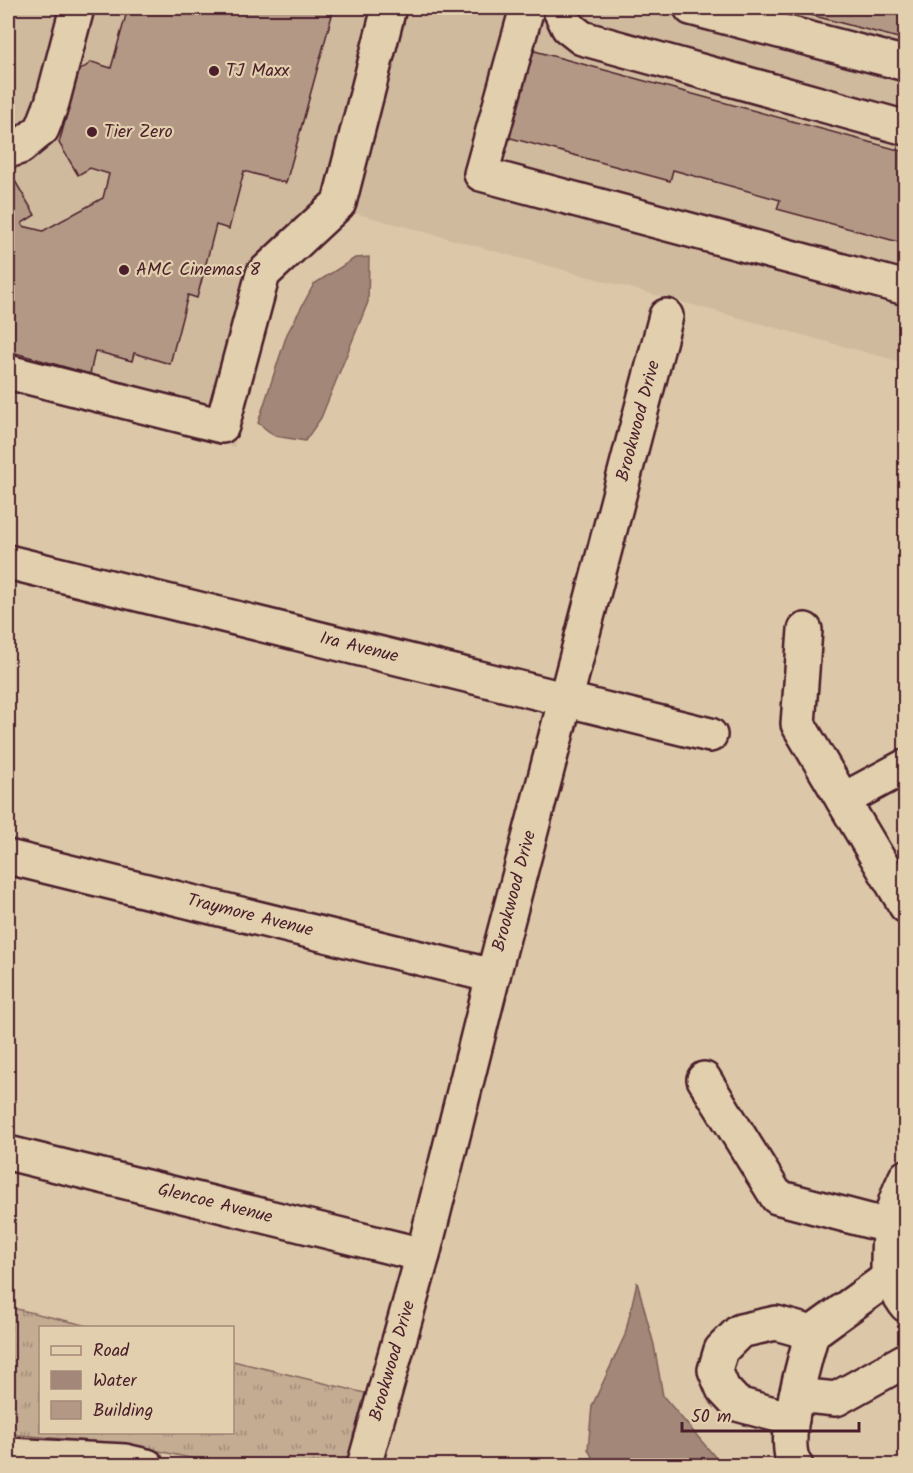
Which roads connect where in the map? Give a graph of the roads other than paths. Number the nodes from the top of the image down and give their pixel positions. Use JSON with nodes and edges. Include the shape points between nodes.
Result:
{"nodes":[{"id":1,"x":77,"y":8,"type":"edge"},
{"id":2,"x":389,"y":8,"type":"edge"},
{"id":3,"x":527,"y":8,"type":"edge"},
{"id":4,"x":559,"y":8,"type":"edge"},
{"id":5,"x":691,"y":8,"type":"edge"},
{"id":6,"x":906,"y":64,"type":"edge"},
{"id":7,"x":906,"y":128,"type":"edge"},
{"id":8,"x":8,"y":151,"type":"edge"},
{"id":9,"x":906,"y":288,"type":"edge"},
{"id":10,"x":666,"y":316,"type":"dead end"},
{"id":11,"x":8,"y":372,"type":"edge"},
{"id":12,"x":8,"y":562,"type":"edge"},
{"id":13,"x":805,"y":630,"type":"dead end"},
{"id":14,"x":566,"y":698,"type":"junction"},
{"id":15,"x":710,"y":735,"type":"dead end"},
{"id":16,"x":906,"y":765,"type":"edge"},
{"id":17,"x":843,"y":800,"type":"junction"},
{"id":18,"x":8,"y":856,"type":"edge"},
{"id":19,"x":906,"y":906,"type":"edge"},
{"id":20,"x":493,"y":976,"type":"junction"},
{"id":21,"x":704,"y":1079,"type":"dead end"},
{"id":22,"x":8,"y":1153,"type":"edge"},
{"id":23,"x":906,"y":1177,"type":"edge"},
{"id":24,"x":888,"y":1226,"type":"junction"},
{"id":25,"x":423,"y":1255,"type":"junction"},
{"id":26,"x":897,"y":1291,"type":"edge"},
{"id":27,"x":812,"y":1332,"type":"junction"},
{"id":28,"x":906,"y":1360,"type":"edge"},
{"id":29,"x":794,"y":1407,"type":"junction"},
{"id":30,"x":8,"y":1455,"type":"edge"},
{"id":31,"x":791,"y":1463,"type":"edge"},
{"id":32,"x":147,"y":1466,"type":"edge"},
{"id":33,"x":364,"y":1466,"type":"edge"}],
"edges":[{"from":1,"to":8,"type":"street","via":[[42,129],[20,147]]},
{"from":2,"to":11,"type":"street","via":[[339,203],[263,274],[222,426]]},
{"from":3,"to":9,"type":"street","via":[[481,174]]},
{"from":4,"to":7,"type":"street","via":[[568,27],[582,38]]},
{"from":5,"to":6,"type":"street"},
{"from":10,"to":14,"type":"street","name":"Brookwood Drive"},
{"from":12,"to":14,"type":"street","name":"Ira Avenue"},
{"from":13,"to":17,"type":"street","via":[[798,724]]},
{"from":14,"to":15,"type":"street","name":"Ira Avenue"},
{"from":14,"to":20,"type":"street","name":"Brookwood Drive"},
{"from":16,"to":17,"type":"street"},
{"from":17,"to":19,"type":"street"},
{"from":18,"to":20,"type":"street","name":"Traymore Avenue"},
{"from":20,"to":25,"type":"street","name":"Brookwood Drive"},
{"from":21,"to":24,"type":"street","via":[[777,1197]]},
{"from":22,"to":25,"type":"street","name":"Glencoe Avenue"},
{"from":23,"to":24,"type":"street","via":[[896,1195]]},
{"from":24,"to":26,"type":"street"},
{"from":25,"to":33,"type":"street","name":"Brookwood Drive"},
{"from":26,"to":27,"type":"street"},
{"from":27,"to":29,"type":"street"},
{"from":27,"to":29,"type":"street","via":[[776,1323],[740,1331],[721,1350],[715,1370],[723,1389],[737,1404]]},
{"from":28,"to":29,"type":"street","via":[[836,1399]]},
{"from":29,"to":31,"type":"street"},
{"from":30,"to":32,"type":"street","via":[[124,1461]]}]}
